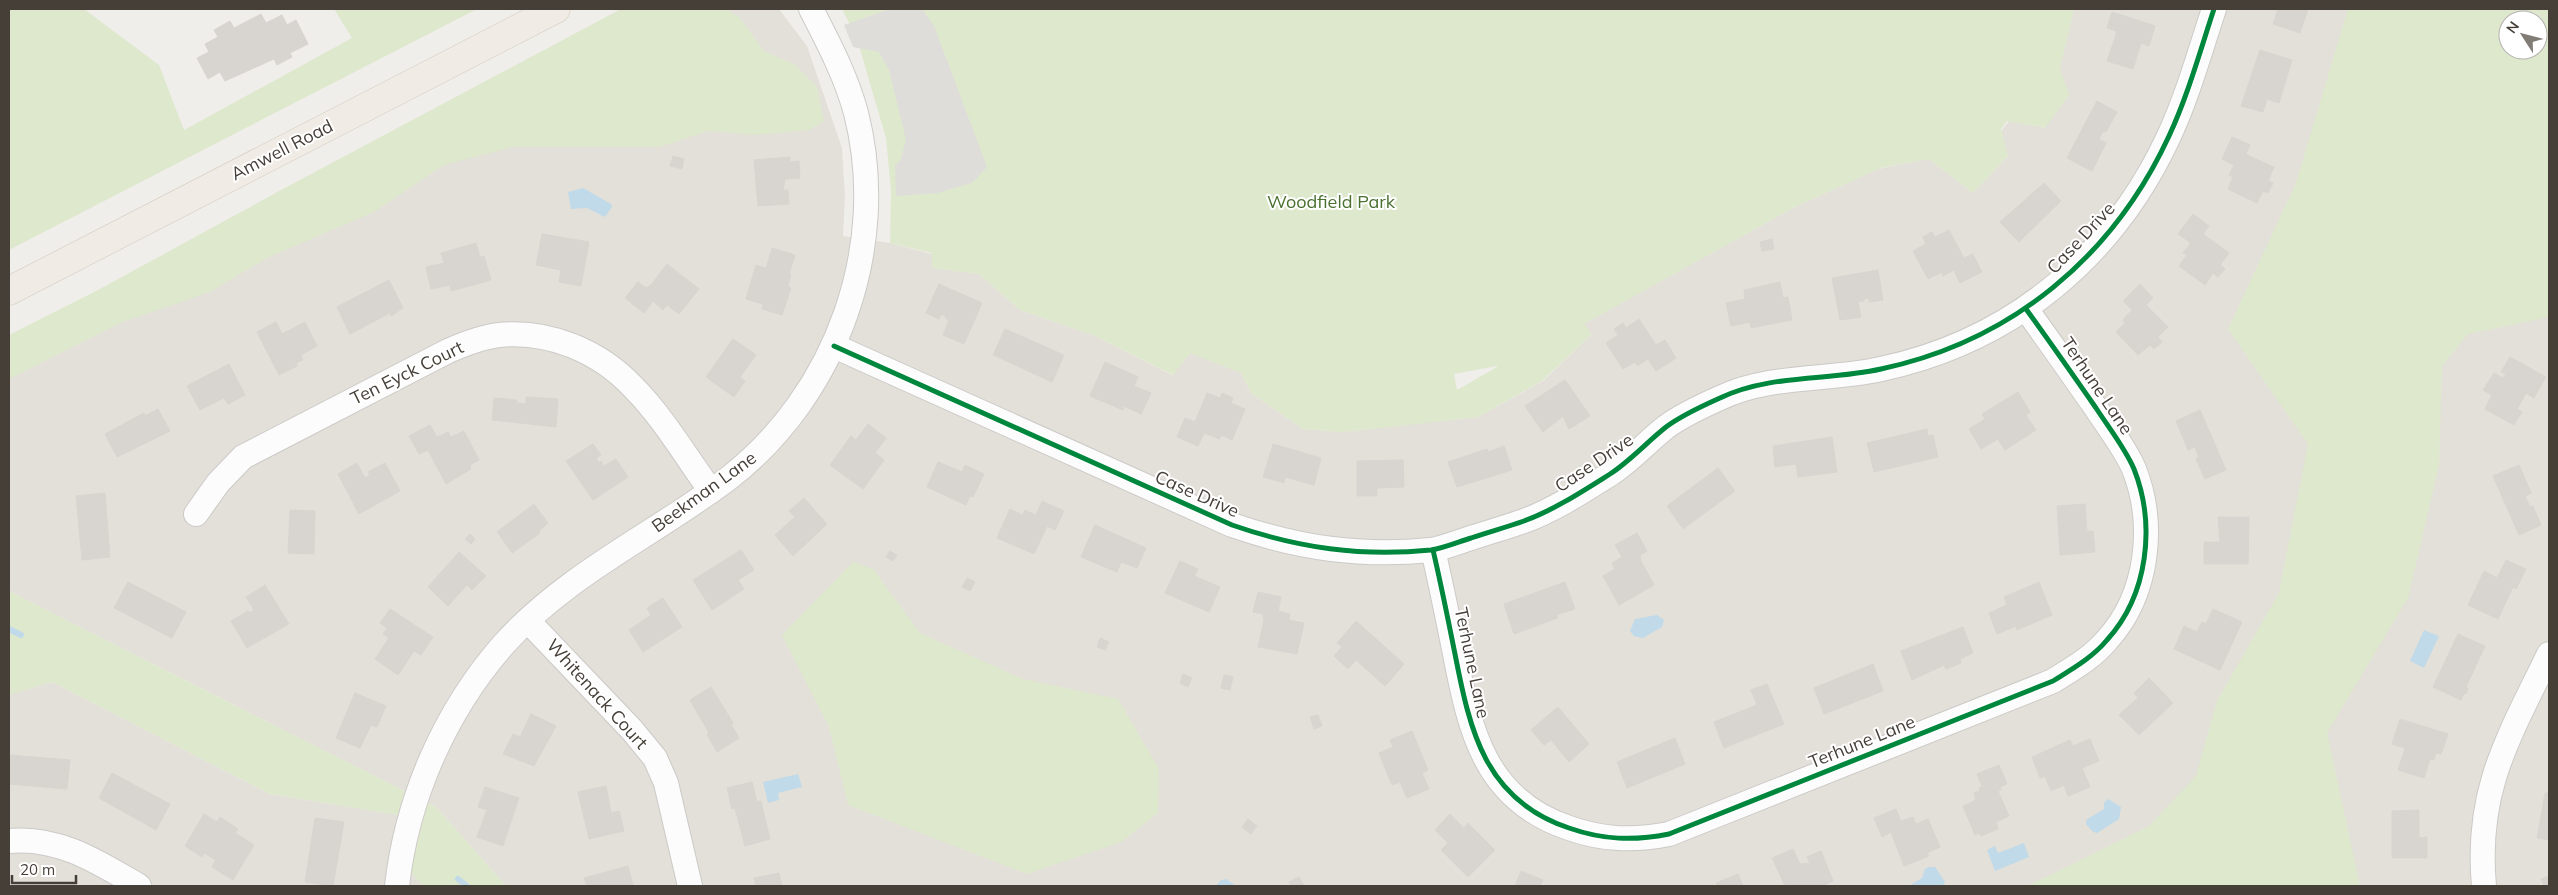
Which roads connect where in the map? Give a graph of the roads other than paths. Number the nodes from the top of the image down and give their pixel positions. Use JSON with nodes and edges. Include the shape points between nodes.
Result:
{"nodes":[{"id":1,"x":556,"y":9,"type":"edge"},
{"id":2,"x":811,"y":9,"type":"edge"},
{"id":3,"x":2214,"y":9,"type":"edge"},
{"id":4,"x":9,"y":291,"type":"edge"},
{"id":5,"x":2026,"y":309,"type":"junction"},
{"id":6,"x":834,"y":346,"type":"junction"},
{"id":7,"x":711,"y":491,"type":"junction"},
{"id":8,"x":196,"y":514,"type":"dead end"},
{"id":9,"x":1434,"y":550,"type":"junction"},
{"id":10,"x":528,"y":622,"type":"junction"},
{"id":11,"x":2549,"y":654,"type":"edge"},
{"id":12,"x":9,"y":841,"type":"edge"},
{"id":13,"x":139,"y":886,"type":"edge"},
{"id":14,"x":397,"y":886,"type":"edge"},
{"id":15,"x":690,"y":886,"type":"edge"},
{"id":16,"x":2484,"y":886,"type":"edge"}],
"edges":[{"from":1,"to":4,"type":"main road","name":"Amwell Road"},
{"from":2,"to":6,"type":"street","name":"Beekman Lane","via":[[837,59],[855,110],[866,178],[860,261],[852,298]]},
{"from":3,"to":5,"type":"street","name":"Case Drive","via":[[2170,135],[2149,175],[2102,241],[2069,275]]},
{"from":5,"to":9,"type":"street","name":"Case Drive","via":[[1960,344],[1922,358],[1880,370],[1752,386],[1724,396],[1667,427],[1613,472],[1566,500],[1526,520]]},
{"from":5,"to":9,"type":"street","name":"Terhune Lane","via":[[2118,441],[2142,492],[2146,520],[2147,551],[2125,613],[2108,640],[2082,664],[2053,681],[1669,834],[1642,840],[1616,840],[1585,834],[1554,823],[1524,806],[1502,785],[1482,755],[1466,714]]},
{"from":6,"to":7,"type":"street","name":"Beekman Lane","via":[[812,386],[784,426],[758,454]]},
{"from":6,"to":9,"type":"street","name":"Case Drive","via":[[1262,536],[1302,546],[1353,552]]},
{"from":7,"to":8,"type":"street","name":"Ten Eyck Court","via":[[654,411],[611,366],[592,354],[546,338],[499,335],[448,351],[244,457]]},
{"from":7,"to":10,"type":"street","name":"Beekman Lane","via":[[576,580]]},
{"from":10,"to":14,"type":"street","name":"Beekman Lane","via":[[471,686],[442,735],[408,826]]},
{"from":10,"to":15,"type":"street","name":"Whitenack Court","via":[[655,758],[666,783]]},
{"from":11,"to":16,"type":"street","via":[[2500,755],[2488,793],[2482,830]]},
{"from":12,"to":13,"type":"street","via":[[43,842],[68,849],[92,858]]}]}
